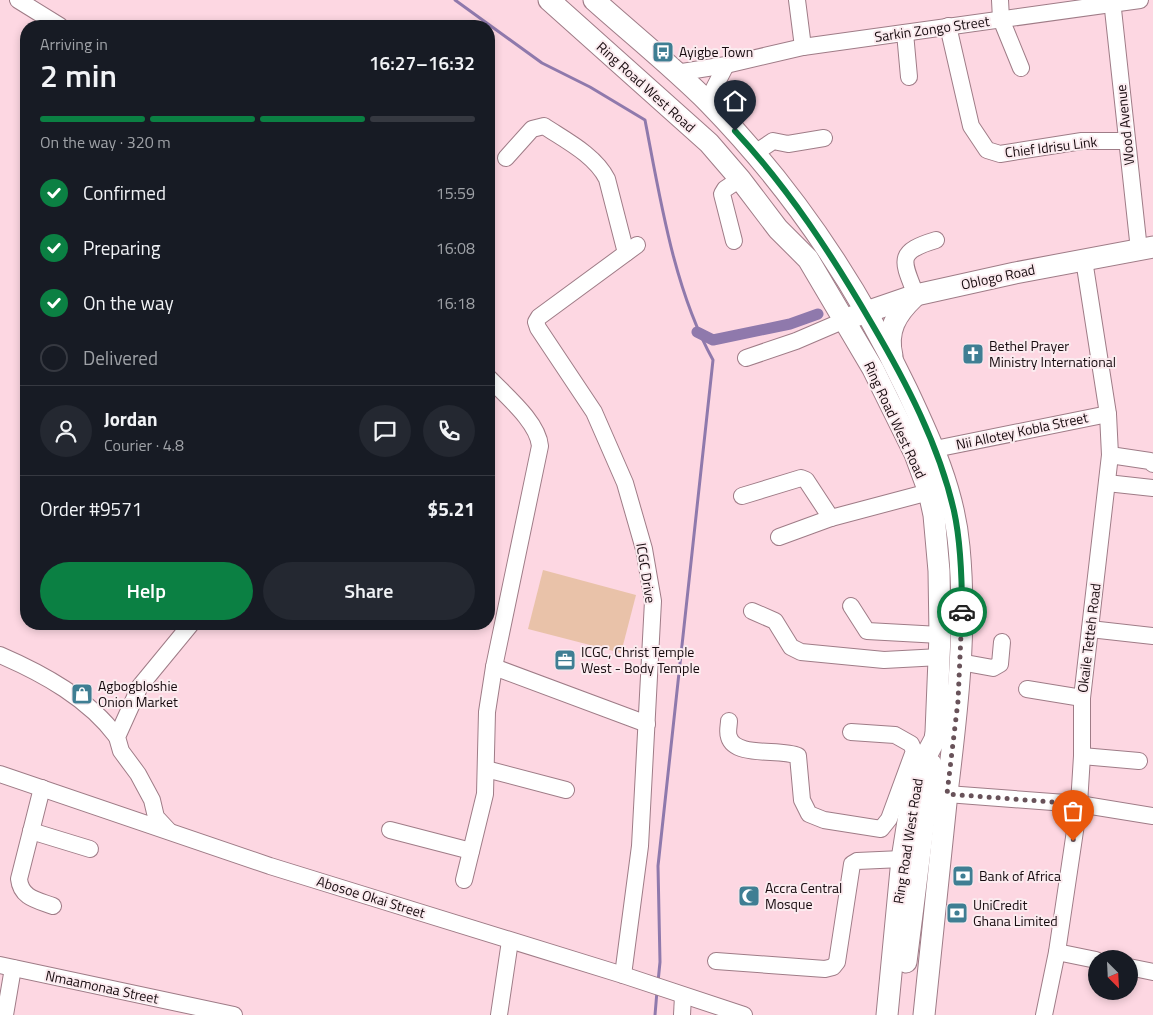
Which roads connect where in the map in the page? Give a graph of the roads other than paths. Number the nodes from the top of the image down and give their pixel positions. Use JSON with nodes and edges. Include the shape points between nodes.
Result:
{"nodes":[{"id":1,"x":18,"y":0,"type":"edge"},
{"id":2,"x":549,"y":0,"type":"edge"},
{"id":3,"x":594,"y":0,"type":"edge"},
{"id":4,"x":796,"y":0,"type":"edge"},
{"id":5,"x":1000,"y":0,"type":"edge"},
{"id":6,"x":1140,"y":0,"type":"edge"},
{"id":7,"x":1113,"y":2,"type":"edge"},
{"id":8,"x":1001,"y":19,"type":"junction"},
{"id":9,"x":50,"y":20,"type":"edge"},
{"id":10,"x":948,"y":26,"type":"junction"},
{"id":11,"x":905,"y":33,"type":"junction"},
{"id":12,"x":803,"y":47,"type":"junction"},
{"id":13,"x":726,"y":65,"type":"junction"},
{"id":14,"x":1021,"y":68,"type":"dead end"},
{"id":15,"x":676,"y":73,"type":"junction"},
{"id":16,"x":909,"y":77,"type":"dead end"},
{"id":17,"x":707,"y":102,"type":"junction"},
{"id":18,"x":824,"y":138,"type":"dead end"},
{"id":19,"x":1127,"y":141,"type":"junction"},
{"id":20,"x":755,"y":153,"type":"junction"},
{"id":21,"x":506,"y":158,"type":"dead end"},
{"id":22,"x":740,"y":179,"type":"junction"},
{"id":23,"x":778,"y":229,"type":"junction"},
{"id":24,"x":936,"y":240,"type":"dead end"},
{"id":25,"x":734,"y":241,"type":"dead end"},
{"id":26,"x":1146,"y":248,"type":"edge"},
{"id":27,"x":1084,"y":260,"type":"junction"},
{"id":28,"x":840,"y":270,"type":"junction"},
{"id":29,"x":916,"y":295,"type":"junction"},
{"id":30,"x":865,"y":312,"type":"junction"},
{"id":31,"x":845,"y":320,"type":"junction"},
{"id":32,"x":746,"y":358,"type":"dead end"},
{"id":33,"x":894,"y":361,"type":"junction"},
{"id":34,"x":495,"y":385,"type":"edge"},
{"id":35,"x":1108,"y":414,"type":"junction"},
{"id":36,"x":935,"y":449,"type":"junction"},
{"id":37,"x":1110,"y":455,"type":"junction"},
{"id":38,"x":1153,"y":464,"type":"edge"},
{"id":39,"x":1107,"y":483,"type":"junction"},
{"id":40,"x":1153,"y":488,"type":"edge"},
{"id":41,"x":929,"y":492,"type":"junction"},
{"id":42,"x":742,"y":496,"type":"dead end"},
{"id":43,"x":831,"y":518,"type":"junction"},
{"id":44,"x":779,"y":538,"type":"dead end"},
{"id":45,"x":851,"y":606,"type":"dead end"},
{"id":46,"x":752,"y":611,"type":"dead end"},
{"id":47,"x":1090,"y":629,"type":"junction"},
{"id":48,"x":186,"y":630,"type":"edge"},
{"id":49,"x":940,"y":635,"type":"junction"},
{"id":50,"x":1153,"y":636,"type":"edge"},
{"id":51,"x":1002,"y":642,"type":"dead end"},
{"id":52,"x":0,"y":655,"type":"edge"},
{"id":53,"x":950,"y":659,"type":"junction"},
{"id":54,"x":494,"y":666,"type":"junction"},
{"id":55,"x":1027,"y":689,"type":"dead end"},
{"id":56,"x":1082,"y":698,"type":"junction"},
{"id":57,"x":729,"y":721,"type":"dead end"},
{"id":58,"x":647,"y":724,"type":"junction"},
{"id":59,"x":851,"y":732,"type":"dead end"},
{"id":60,"x":936,"y":736,"type":"junction"},
{"id":61,"x":117,"y":738,"type":"junction"},
{"id":62,"x":911,"y":744,"type":"junction"},
{"id":63,"x":1082,"y":756,"type":"junction"},
{"id":64,"x":1139,"y":761,"type":"dead end"},
{"id":65,"x":486,"y":769,"type":"junction"},
{"id":66,"x":0,"y":774,"type":"edge"},
{"id":67,"x":940,"y":780,"type":"junction"},
{"id":68,"x":42,"y":788,"type":"junction"},
{"id":69,"x":566,"y":790,"type":"dead end"},
{"id":70,"x":1079,"y":804,"type":"junction"},
{"id":71,"x":1153,"y":816,"type":"edge"},
{"id":72,"x":390,"y":830,"type":"dead end"},
{"id":73,"x":31,"y":831,"type":"junction"},
{"id":74,"x":169,"y":831,"type":"junction"},
{"id":75,"x":90,"y":849,"type":"dead end"},
{"id":76,"x":471,"y":851,"type":"junction"},
{"id":77,"x":902,"y":859,"type":"junction"},
{"id":78,"x":464,"y":880,"type":"dead end"},
{"id":79,"x":53,"y":906,"type":"dead end"},
{"id":80,"x":510,"y":941,"type":"junction"},
{"id":81,"x":1056,"y":952,"type":"junction"},
{"id":82,"x":1088,"y":958,"type":"edge"},
{"id":83,"x":716,"y":961,"type":"dead end"},
{"id":84,"x":6,"y":967,"type":"edge"},
{"id":85,"x":1138,"y":969,"type":"edge"},
{"id":86,"x":1153,"y":972,"type":"edge"},
{"id":87,"x":630,"y":977,"type":"junction"},
{"id":88,"x":681,"y":994,"type":"junction"},
{"id":89,"x":889,"y":1013,"type":"edge"},
{"id":90,"x":5,"y":1015,"type":"edge"},
{"id":91,"x":234,"y":1015,"type":"edge"},
{"id":92,"x":499,"y":1015,"type":"edge"},
{"id":93,"x":682,"y":1015,"type":"edge"},
{"id":94,"x":744,"y":1015,"type":"edge"},
{"id":95,"x":917,"y":1015,"type":"edge"},
{"id":96,"x":924,"y":1015,"type":"edge"},
{"id":97,"x":1044,"y":1015,"type":"edge"}],
"edges":[{"from":1,"to":9,"type":"street"},
{"from":2,"to":22,"type":"main road","name":"Ring Road West Road","via":[[709,143]]},
{"from":3,"to":15,"type":"main road","name":"Ring Road West Road"},
{"from":4,"to":12,"type":"street"},
{"from":5,"to":8,"type":"street"},
{"from":6,"to":7,"type":"street","name":"Sarkin Zongo Street"},
{"from":7,"to":8,"type":"street","name":"Sarkin Zongo Street"},
{"from":7,"to":19,"type":"street","name":"Wood Avenue"},
{"from":8,"to":10,"type":"street","name":"Sarkin Zongo Street"},
{"from":8,"to":14,"type":"street"},
{"from":10,"to":11,"type":"street","name":"Sarkin Zongo Street"},
{"from":10,"to":19,"type":"street","name":"Chief Idrisu Link","via":[[971,126],[987,150],[1000,154],[1082,141]]},
{"from":11,"to":12,"type":"street","name":"Sarkin Zongo Street"},
{"from":11,"to":16,"type":"street"},
{"from":12,"to":13,"type":"street","name":"Sarkin Zongo Street"},
{"from":13,"to":15,"type":"street","name":"Sarkin Zongo Street"},
{"from":13,"to":17,"type":"street"},
{"from":15,"to":17,"type":"main road","name":"Ring Road West Road"},
{"from":17,"to":20,"type":"main road","name":"Ring Road West Road"},
{"from":18,"to":20,"type":"street","via":[[788,144],[773,141]]},
{"from":19,"to":26,"type":"street","name":"Wood Avenue"},
{"from":20,"to":28,"type":"main road","name":"Ring Road West Road","via":[[798,205]]},
{"from":21,"to":58,"type":"street","name":"ICGC Drive","via":[[532,129],[544,126],[594,161],[607,179],[631,249],[536,322],[594,412],[625,483],[644,549],[653,601]]},
{"from":22,"to":23,"type":"main road","name":"Ring Road West Road"},
{"from":22,"to":25,"type":"street","via":[[722,194]]},
{"from":23,"to":30,"type":"main road","via":[[802,237],[846,301]]},
{"from":23,"to":31,"type":"main road","name":"Ring Road West Road","via":[[808,259]]},
{"from":24,"to":29,"type":"street","via":[[915,246],[906,258],[905,268]]},
{"from":26,"to":27,"type":"main road","name":"Oblogo Road"},
{"from":27,"to":29,"type":"main road","name":"Oblogo Road"},
{"from":27,"to":35,"type":"street","name":"Okaile Tetteh Road"},
{"from":28,"to":29,"type":"main road","via":[[870,292],[886,296]]},
{"from":28,"to":30,"type":"main road","name":"Ring Road West Road"},
{"from":29,"to":30,"type":"main road","name":"Oblogo Road"},
{"from":29,"to":33,"type":"main road","via":[[903,307],[892,326],[890,346]]},
{"from":30,"to":31,"type":"main road","name":"Oblogo Road"},
{"from":30,"to":33,"type":"main road","name":"Ring Road West Road"},
{"from":31,"to":32,"type":"street"},
{"from":31,"to":41,"type":"main road","name":"Ring Road West Road","via":[[898,420]]},
{"from":33,"to":36,"type":"main road","name":"Ring Road West Road"},
{"from":34,"to":54,"type":"street","via":[[534,427],[540,446]]},
{"from":35,"to":36,"type":"street","name":"Nii Allotey Kobla Street"},
{"from":35,"to":37,"type":"street","name":"Okaile Tetteh Road"},
{"from":36,"to":53,"type":"main road","name":"Ring Road West Road","via":[[954,511],[959,546],[962,590]]},
{"from":37,"to":38,"type":"street"},
{"from":37,"to":39,"type":"street","name":"Okaile Tetteh Road"},
{"from":39,"to":40,"type":"street"},
{"from":39,"to":47,"type":"street","name":"Okaile Tetteh Road"},
{"from":41,"to":43,"type":"street"},
{"from":41,"to":49,"type":"main road","name":"Ring Road West Road","via":[[938,546]]},
{"from":42,"to":43,"type":"street","via":[[800,478],[806,480]]},
{"from":43,"to":44,"type":"street"},
{"from":45,"to":49,"type":"street","via":[[866,631]]},
{"from":46,"to":53,"type":"street","via":[[776,621],[792,647],[800,652],[884,660]]},
{"from":47,"to":50,"type":"street"},
{"from":47,"to":56,"type":"street","name":"Okaile Tetteh Road"},
{"from":48,"to":61,"type":"street","via":[[140,686]]},
{"from":49,"to":53,"type":"main road","name":"Ring Road West Road"},
{"from":51,"to":53,"type":"street","via":[[1000,664],[993,668]]},
{"from":52,"to":61,"type":"street","via":[[80,699],[103,718]]},
{"from":53,"to":60,"type":"main road","name":"Ring Road West Road"},
{"from":53,"to":67,"type":"main road","name":"Ring Road West Road","via":[[952,756]]},
{"from":54,"to":58,"type":"street"},
{"from":54,"to":65,"type":"street","via":[[487,712]]},
{"from":55,"to":56,"type":"street"},
{"from":56,"to":63,"type":"street","name":"Okaile Tetteh Road"},
{"from":57,"to":62,"type":"street","via":[[729,737],[736,746],[789,752],[798,756],[802,800],[809,814],[824,820],[881,829],[909,766],[914,751]]},
{"from":58,"to":87,"type":"street","name":"ICGC Drive"},
{"from":59,"to":62,"type":"street","via":[[895,735]]},
{"from":60,"to":62,"type":"street"},
{"from":60,"to":67,"type":"main road"},
{"from":60,"to":77,"type":"main road","name":"Ring Road West Road","via":[[915,777]]},
{"from":61,"to":74,"type":"street","via":[[121,751],[152,800],[156,817]]},
{"from":63,"to":64,"type":"street"},
{"from":63,"to":70,"type":"street","name":"Okaile Tetteh Road"},
{"from":65,"to":69,"type":"street"},
{"from":65,"to":76,"type":"street","via":[[485,794]]},
{"from":66,"to":68,"type":"street","name":"Abosoe Okai Street"},
{"from":67,"to":70,"type":"street"},
{"from":67,"to":89,"type":"main road","name":"Ring Road West Road"},
{"from":67,"to":95,"type":"main road","name":"Ring Road West Road"},
{"from":67,"to":96,"type":"main road","name":"Ring Road West Road"},
{"from":68,"to":73,"type":"street"},
{"from":68,"to":74,"type":"street","name":"Abosoe Okai Street"},
{"from":70,"to":71,"type":"street"},
{"from":70,"to":81,"type":"street","name":"Okaile Tetteh Road"},
{"from":72,"to":76,"type":"street"},
{"from":73,"to":75,"type":"street"},
{"from":73,"to":79,"type":"street","via":[[19,879],[20,888],[26,896]]},
{"from":74,"to":80,"type":"street","name":"Abosoe Okai Street"},
{"from":76,"to":78,"type":"street"},
{"from":77,"to":83,"type":"street","via":[[852,864],[837,962],[833,967],[825,970]]},
{"from":77,"to":89,"type":"main road","name":"Ring Road West Road"},
{"from":80,"to":87,"type":"street","name":"Abosoe Okai Street"},
{"from":80,"to":92,"type":"street"},
{"from":81,"to":82,"type":"street"},
{"from":81,"to":97,"type":"street","name":"Okaile Tetteh Road"},
{"from":84,"to":90,"type":"street"},
{"from":84,"to":91,"type":"street","name":"Nmaamonaa Street"},
{"from":85,"to":86,"type":"street"},
{"from":87,"to":88,"type":"street","name":"Abosoe Okai Street"},
{"from":88,"to":93,"type":"street"},
{"from":88,"to":94,"type":"street","name":"Abosoe Okai Street"}]}
